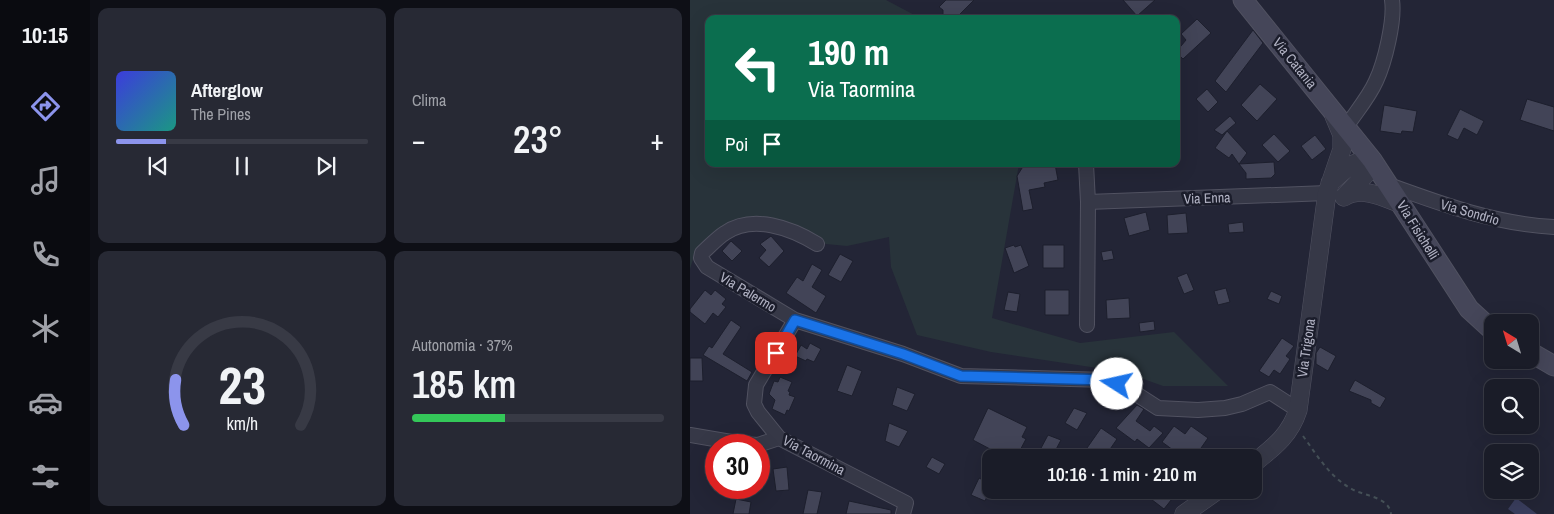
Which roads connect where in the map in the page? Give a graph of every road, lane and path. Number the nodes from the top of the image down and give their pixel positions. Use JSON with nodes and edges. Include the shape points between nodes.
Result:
{"nodes":[{"id":1,"x":1243,"y":0,"type":"edge"},
{"id":2,"x":1392,"y":0,"type":"edge"},
{"id":3,"x":1330,"y":106,"type":"junction"},
{"id":4,"x":1346,"y":127,"type":"junction"},
{"id":5,"x":1372,"y":160,"type":"junction"},
{"id":6,"x":1086,"y":167,"type":"edge"},
{"id":7,"x":1390,"y":185,"type":"junction"},
{"id":8,"x":1328,"y":188,"type":"junction"},
{"id":9,"x":1346,"y":195,"type":"junction"},
{"id":10,"x":1088,"y":202,"type":"junction"},
{"id":11,"x":1401,"y":204,"type":"junction"},
{"id":12,"x":1324,"y":216,"type":"junction"},
{"id":13,"x":1554,"y":227,"type":"edge"},
{"id":14,"x":817,"y":244,"type":"dead end"},
{"id":15,"x":795,"y":320,"type":"junction"},
{"id":16,"x":1484,"y":323,"type":"edge"},
{"id":17,"x":1087,"y":325,"type":"dead end"},
{"id":18,"x":1539,"y":357,"type":"edge"},
{"id":19,"x":1554,"y":366,"type":"edge"},
{"id":20,"x":1296,"y":416,"type":"junction"},
{"id":21,"x":690,"y":435,"type":"edge"},
{"id":22,"x":779,"y":438,"type":"junction"},
{"id":23,"x":1262,"y":456,"type":"edge"},
{"id":24,"x":1205,"y":499,"type":"edge"},
{"id":25,"x":903,"y":514,"type":"edge"},
{"id":26,"x":1184,"y":514,"type":"edge"},
{"id":27,"x":1391,"y":514,"type":"edge"}],
"edges":[{"from":1,"to":3,"type":"main road","name":"Via Catania"},
{"from":2,"to":4,"type":"street","via":[[1394,8],[1376,82]]},
{"from":3,"to":4,"type":"main road","name":"Via Catania"},
{"from":3,"to":8,"type":"street","name":"Via Trigona","via":[[1342,135],[1342,149]]},
{"from":4,"to":5,"type":"main road","name":"Via Fisichelli"},
{"from":5,"to":7,"type":"main road","name":"Via Fisichelli"},
{"from":5,"to":8,"type":"street","via":[[1353,163]]},
{"from":5,"to":9,"type":"street","via":[[1368,172]]},
{"from":6,"to":10,"type":"street"},
{"from":7,"to":11,"type":"main road","name":"Via Fisichelli"},
{"from":7,"to":13,"type":"street","name":"Via Sondrio","via":[[1492,219],[1521,226]]},
{"from":8,"to":10,"type":"street","name":"Via Enna"},
{"from":8,"to":12,"type":"street","name":"Via Trigona"},
{"from":9,"to":11,"type":"street","via":[[1374,194]]},
{"from":9,"to":12,"type":"street"},
{"from":10,"to":17,"type":"street"},
{"from":11,"to":16,"type":"main road","name":"Via Fisichelli","via":[[1469,309]]},
{"from":12,"to":20,"type":"street","name":"Via Trigona"},
{"from":14,"to":15,"type":"street","name":"Via Palermo","via":[[781,226],[748,226],[726,232],[702,253],[701,258],[707,267]]},
{"from":15,"to":20,"type":"street","name":"Via Palermo","via":[[961,376],[1107,380],[1128,388],[1158,408],[1225,408],[1270,392]]},
{"from":15,"to":22,"type":"street","name":"Via Taormina","via":[[756,385],[754,394],[758,412]]},
{"from":18,"to":19,"type":"main road"},
{"from":20,"to":23,"type":"street","name":"Via Trigona","via":[[1279,443]]},
{"from":20,"to":27,"type":"path","via":[[1331,475],[1351,489],[1385,503]]},
{"from":21,"to":22,"type":"street","via":[[758,445]]},
{"from":22,"to":25,"type":"street","name":"Via Taormina","via":[[906,503]]},
{"from":24,"to":26,"type":"street"}]}
